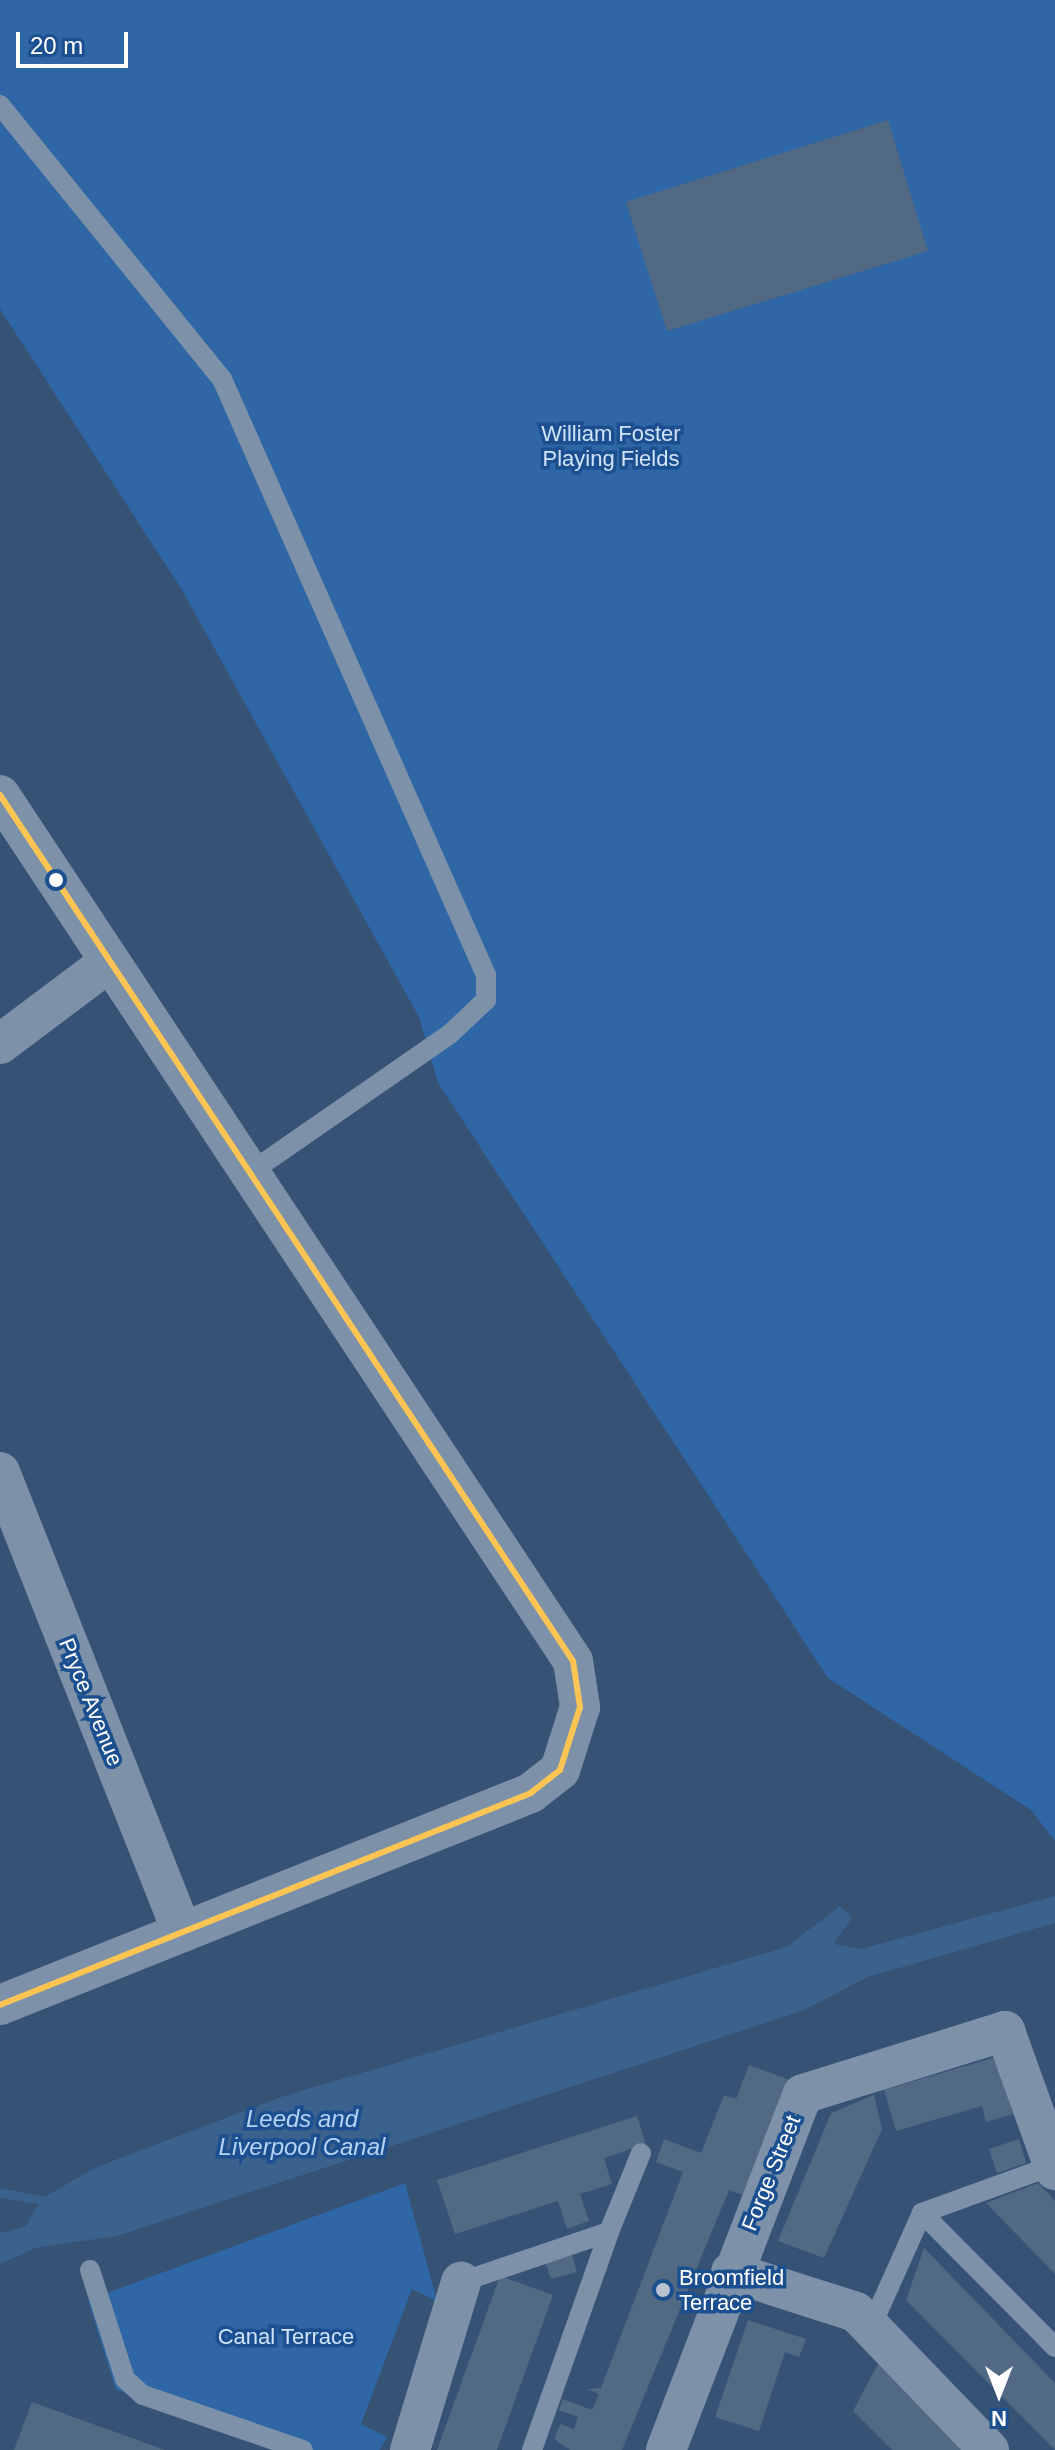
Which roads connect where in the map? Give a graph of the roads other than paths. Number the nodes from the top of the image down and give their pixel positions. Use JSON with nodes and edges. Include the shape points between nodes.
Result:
{"nodes":[{"id":1,"x":0,"y":105,"type":"edge"},
{"id":2,"x":0,"y":795,"type":"edge"},
{"id":3,"x":108,"y":963,"type":"junction"},
{"id":4,"x":0,"y":1044,"type":"edge"},
{"id":5,"x":246,"y":1175,"type":"junction"},
{"id":6,"x":0,"y":1472,"type":"edge"},
{"id":7,"x":182,"y":1932,"type":"junction"},
{"id":8,"x":0,"y":2005,"type":"edge"},
{"id":9,"x":641,"y":2153,"type":"dead end"},
{"id":10,"x":1053,"y":2168,"type":"edge"},
{"id":11,"x":922,"y":2213,"type":"junction"},
{"id":12,"x":609,"y":2232,"type":"junction"},
{"id":13,"x":90,"y":2270,"type":"dead end"},
{"id":14,"x":731,"y":2272,"type":"junction"},
{"id":15,"x":461,"y":2282,"type":"joint"},
{"id":16,"x":871,"y":2327,"type":"junction"},
{"id":17,"x":1055,"y":2347,"type":"edge"},
{"id":18,"x":303,"y":2450,"type":"edge"},
{"id":19,"x":410,"y":2450,"type":"edge"},
{"id":20,"x":532,"y":2450,"type":"edge"},
{"id":21,"x":666,"y":2450,"type":"edge"},
{"id":22,"x":989,"y":2450,"type":"edge"}],
"edges":[{"from":1,"to":5,"type":"lane","via":[[222,379],[486,975],[486,1000],[450,1034]]},
{"from":2,"to":3,"type":"street"},
{"from":3,"to":4,"type":"street"},
{"from":3,"to":5,"type":"street"},
{"from":5,"to":7,"type":"street","via":[[573,1661],[580,1707],[575,1742],[560,1770],[531,1793]]},
{"from":6,"to":7,"type":"street","name":"Pryce Avenue"},
{"from":7,"to":8,"type":"street"},
{"from":9,"to":12,"type":"lane"},
{"from":10,"to":11,"type":"lane"},
{"from":10,"to":14,"type":"street","name":"Forge Street","via":[[1005,2031],[803,2094]]},
{"from":11,"to":16,"type":"lane"},
{"from":11,"to":17,"type":"lane"},
{"from":12,"to":15,"type":"lane"},
{"from":12,"to":20,"type":"lane"},
{"from":13,"to":18,"type":"lane","via":[[125,2379],[143,2395]]},
{"from":14,"to":16,"type":"street","via":[[856,2312]]},
{"from":14,"to":21,"type":"street","name":"Forge Street"},
{"from":15,"to":19,"type":"street"},
{"from":16,"to":22,"type":"street"}]}
